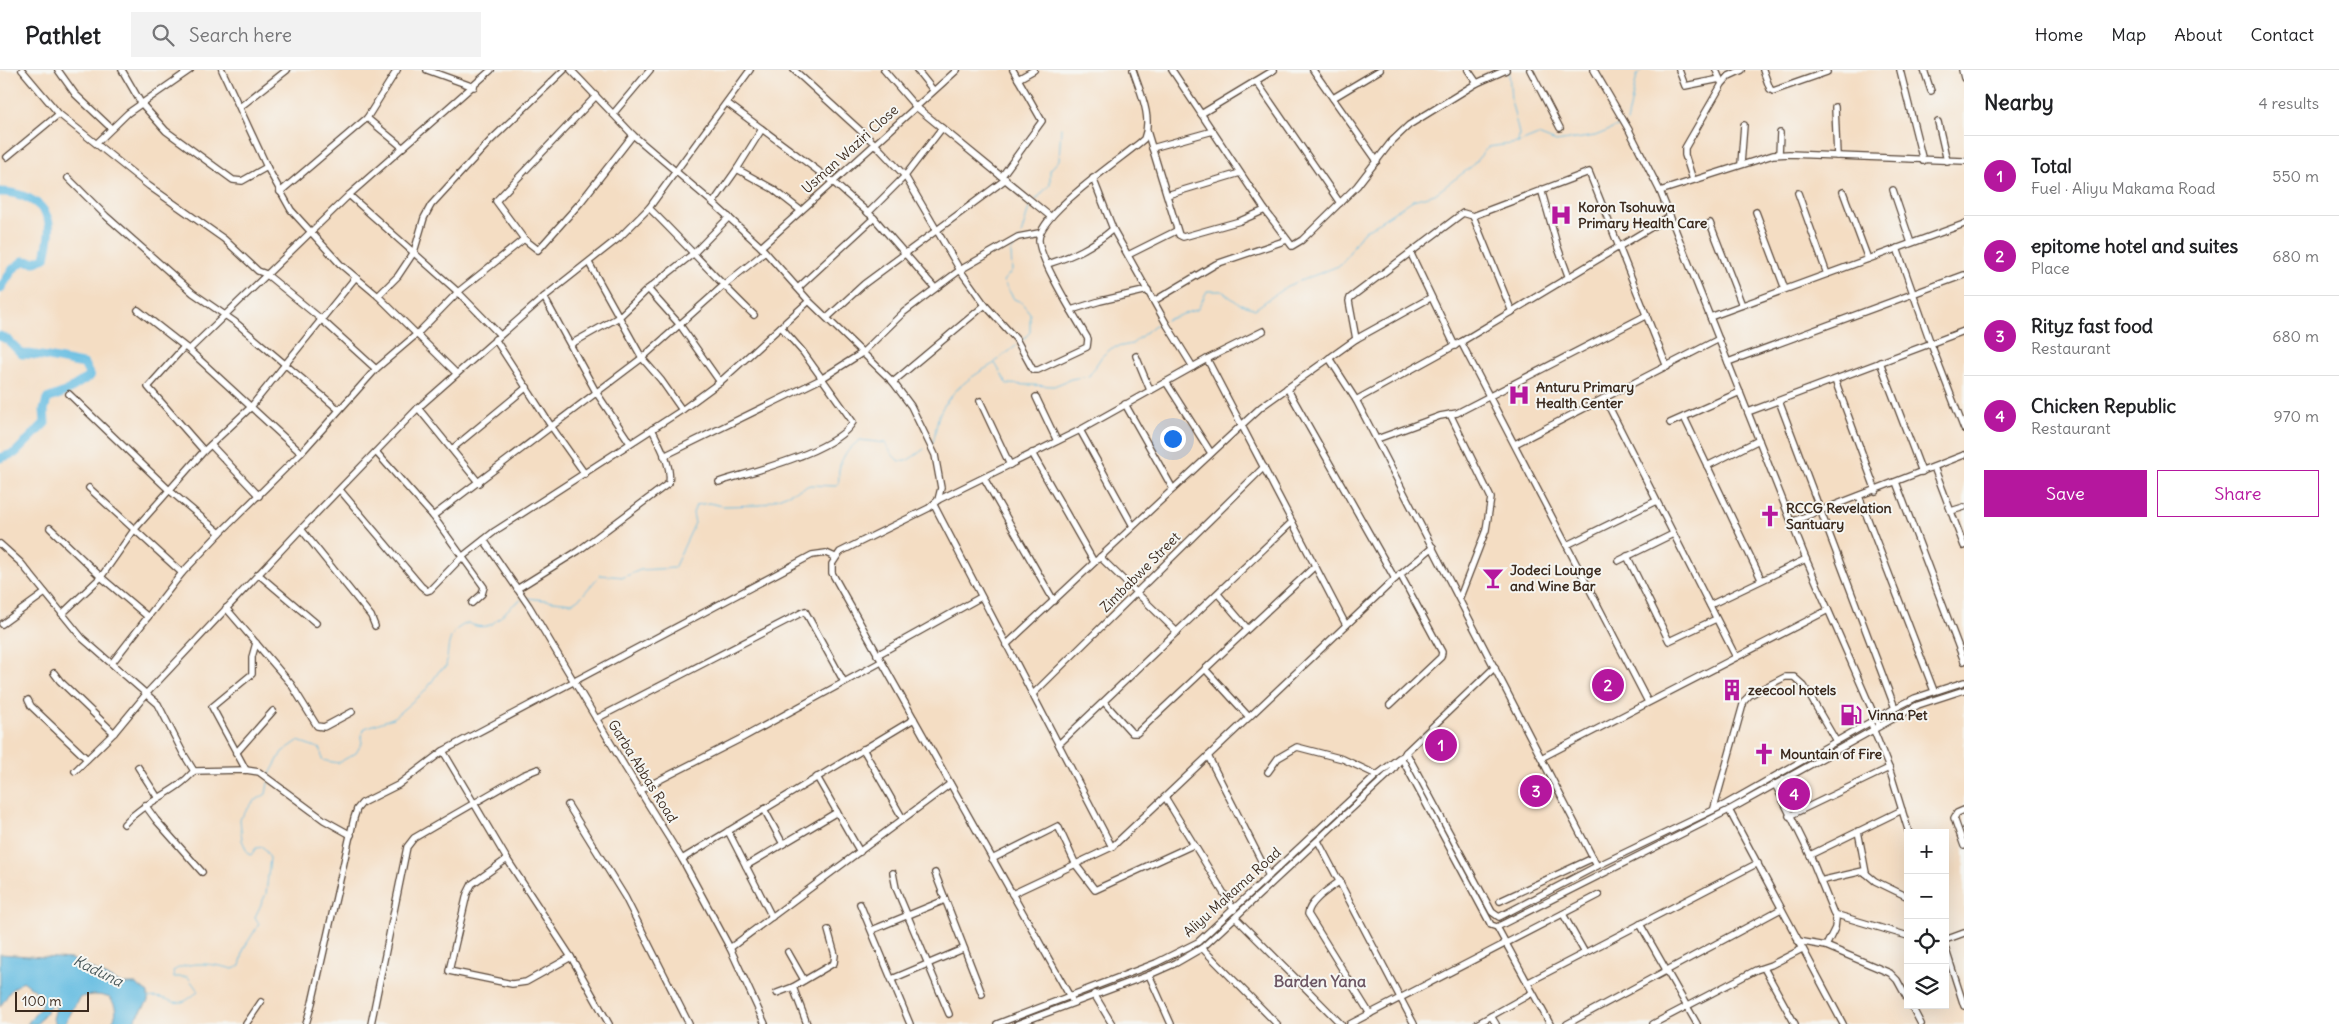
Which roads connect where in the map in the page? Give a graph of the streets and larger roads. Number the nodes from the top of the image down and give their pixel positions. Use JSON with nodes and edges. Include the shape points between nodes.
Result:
{"nodes":[{"id":1,"x":22,"y":70,"type":"edge"},
{"id":2,"x":58,"y":70,"type":"edge"},
{"id":3,"x":122,"y":70,"type":"edge"},
{"id":4,"x":190,"y":70,"type":"edge"},
{"id":5,"x":222,"y":70,"type":"edge"},
{"id":6,"x":287,"y":70,"type":"edge"},
{"id":7,"x":397,"y":70,"type":"edge"},
{"id":8,"x":427,"y":70,"type":"edge"},
{"id":9,"x":491,"y":70,"type":"edge"},
{"id":10,"x":564,"y":70,"type":"edge"},
{"id":11,"x":650,"y":70,"type":"edge"},
{"id":12,"x":750,"y":70,"type":"edge"},
{"id":13,"x":794,"y":70,"type":"edge"},
{"id":14,"x":884,"y":70,"type":"edge"},
{"id":15,"x":918,"y":70,"type":"edge"},
{"id":16,"x":957,"y":70,"type":"edge"},
{"id":17,"x":1013,"y":70,"type":"edge"},
{"id":18,"x":1034,"y":70,"type":"edge"},
{"id":19,"x":1133,"y":70,"type":"edge"},
{"id":20,"x":1172,"y":70,"type":"edge"},
{"id":21,"x":1274,"y":70,"type":"edge"},
{"id":22,"x":1314,"y":70,"type":"edge"},
{"id":23,"x":1380,"y":70,"type":"edge"},
{"id":24,"x":1468,"y":70,"type":"edge"},
{"id":25,"x":1506,"y":70,"type":"edge"},
{"id":26,"x":1530,"y":70,"type":"edge"},
{"id":27,"x":1594,"y":70,"type":"edge"},
{"id":28,"x":1678,"y":70,"type":"edge"},
{"id":29,"x":1716,"y":70,"type":"edge"},
{"id":30,"x":1742,"y":70,"type":"edge"},
{"id":31,"x":1762,"y":70,"type":"edge"},
{"id":32,"x":1900,"y":70,"type":"edge"},
{"id":33,"x":1924,"y":70,"type":"edge"},
{"id":34,"x":1962,"y":70,"type":"edge"},
{"id":35,"x":573,"y":71,"type":"edge"},
{"id":36,"x":1827,"y":72,"type":"dead end"},
{"id":37,"x":180,"y":73,"type":"edge"},
{"id":38,"x":1964,"y":78,"type":"edge"},
{"id":39,"x":1018,"y":79,"type":"junction"},
{"id":40,"x":1256,"y":81,"type":"junction"},
{"id":41,"x":1721,"y":81,"type":"junction"},
{"id":42,"x":1477,"y":83,"type":"junction"},
{"id":43,"x":474,"y":87,"type":"junction"},
{"id":44,"x":933,"y":90,"type":"junction"},
{"id":45,"x":1931,"y":91,"type":"dead end"},
{"id":46,"x":596,"y":96,"type":"junction"},
{"id":47,"x":1333,"y":98,"type":"junction"},
{"id":48,"x":141,"y":103,"type":"junction"},
{"id":49,"x":727,"y":103,"type":"junction"},
{"id":50,"x":915,"y":106,"type":"junction"},
{"id":51,"x":240,"y":107,"type":"junction"},
{"id":52,"x":1835,"y":107,"type":"dead end"},
{"id":53,"x":59,"y":114,"type":"junction"},
{"id":54,"x":613,"y":114,"type":"junction"},
{"id":55,"x":1201,"y":114,"type":"junction"},
{"id":56,"x":367,"y":118,"type":"junction"},
{"id":57,"x":1938,"y":122,"type":"dead end"},
{"id":58,"x":1744,"y":125,"type":"dead end"},
{"id":59,"x":111,"y":128,"type":"junction"},
{"id":60,"x":942,"y":128,"type":"junction"},
{"id":61,"x":1560,"y":128,"type":"dead end"},
{"id":62,"x":762,"y":129,"type":"junction"},
{"id":63,"x":1147,"y":131,"type":"junction"},
{"id":64,"x":1213,"y":131,"type":"junction"},
{"id":65,"x":1780,"y":133,"type":"dead end"},
{"id":66,"x":633,"y":135,"type":"junction"},
{"id":67,"x":1144,"y":139,"type":"junction"},
{"id":68,"x":97,"y":143,"type":"junction"},
{"id":69,"x":874,"y":144,"type":"junction"},
{"id":70,"x":1151,"y":146,"type":"junction"},
{"id":71,"x":402,"y":147,"type":"junction"},
{"id":72,"x":1779,"y":154,"type":"junction"},
{"id":73,"x":1837,"y":156,"type":"junction"},
{"id":74,"x":7,"y":157,"type":"dead end"},
{"id":75,"x":1378,"y":160,"type":"junction"},
{"id":76,"x":1923,"y":161,"type":"junction"},
{"id":77,"x":1947,"y":161,"type":"junction"},
{"id":78,"x":1964,"y":161,"type":"edge"},
{"id":79,"x":1741,"y":164,"type":"junction"},
{"id":80,"x":267,"y":167,"type":"junction"},
{"id":81,"x":737,"y":169,"type":"junction"},
{"id":82,"x":676,"y":172,"type":"junction"},
{"id":83,"x":1240,"y":173,"type":"junction"},
{"id":84,"x":905,"y":176,"type":"junction"},
{"id":85,"x":1004,"y":177,"type":"junction"},
{"id":86,"x":68,"y":178,"type":"dead end"},
{"id":87,"x":1093,"y":178,"type":"junction"},
{"id":88,"x":1693,"y":180,"type":"junction"},
{"id":89,"x":833,"y":182,"type":"junction"},
{"id":90,"x":1540,"y":189,"type":"junction"},
{"id":91,"x":1892,"y":190,"type":"dead end"},
{"id":92,"x":280,"y":192,"type":"junction"},
{"id":93,"x":1660,"y":192,"type":"junction"},
{"id":94,"x":1844,"y":192,"type":"dead end"},
{"id":95,"x":1798,"y":193,"type":"dead end"},
{"id":96,"x":349,"y":194,"type":"junction"},
{"id":97,"x":1167,"y":195,"type":"junction"},
{"id":98,"x":713,"y":203,"type":"junction"},
{"id":99,"x":1340,"y":203,"type":"junction"},
{"id":100,"x":649,"y":208,"type":"junction"},
{"id":101,"x":800,"y":210,"type":"junction"},
{"id":102,"x":1265,"y":210,"type":"junction"},
{"id":103,"x":1756,"y":212,"type":"dead end"},
{"id":104,"x":868,"y":213,"type":"junction"},
{"id":105,"x":1472,"y":216,"type":"junction"},
{"id":106,"x":1670,"y":216,"type":"junction"},
{"id":107,"x":729,"y":217,"type":"junction"},
{"id":108,"x":1051,"y":217,"type":"junction"},
{"id":109,"x":874,"y":218,"type":"junction"},
{"id":110,"x":1710,"y":223,"type":"dead end"},
{"id":111,"x":1964,"y":224,"type":"edge"},
{"id":112,"x":1113,"y":229,"type":"junction"},
{"id":113,"x":936,"y":230,"type":"junction"},
{"id":114,"x":1176,"y":231,"type":"junction"},
{"id":115,"x":309,"y":232,"type":"junction"},
{"id":116,"x":1039,"y":234,"type":"junction"},
{"id":117,"x":524,"y":239,"type":"junction"},
{"id":118,"x":1288,"y":240,"type":"junction"},
{"id":119,"x":1911,"y":243,"type":"junction"},
{"id":120,"x":1621,"y":247,"type":"junction"},
{"id":121,"x":1897,"y":248,"type":"junction"},
{"id":122,"x":763,"y":250,"type":"junction"},
{"id":123,"x":414,"y":252,"type":"junction"},
{"id":124,"x":694,"y":253,"type":"junction"},
{"id":125,"x":906,"y":253,"type":"junction"},
{"id":126,"x":1411,"y":254,"type":"junction"},
{"id":127,"x":1128,"y":255,"type":"junction"},
{"id":128,"x":1868,"y":259,"type":"junction"},
{"id":129,"x":589,"y":263,"type":"junction"},
{"id":130,"x":1048,"y":264,"type":"junction"},
{"id":131,"x":960,"y":270,"type":"junction"},
{"id":132,"x":266,"y":274,"type":"junction"},
{"id":133,"x":1827,"y":274,"type":"junction"},
{"id":134,"x":1964,"y":276,"type":"edge"},
{"id":135,"x":355,"y":278,"type":"junction"},
{"id":136,"x":1569,"y":278,"type":"junction"},
{"id":137,"x":723,"y":286,"type":"junction"},
{"id":138,"x":798,"y":288,"type":"junction"},
{"id":139,"x":936,"y":288,"type":"junction"},
{"id":140,"x":648,"y":289,"type":"junction"},
{"id":141,"x":1785,"y":289,"type":"junction"},
{"id":142,"x":1148,"y":290,"type":"junction"},
{"id":143,"x":458,"y":292,"type":"junction"},
{"id":144,"x":1913,"y":294,"type":"junction"},
{"id":145,"x":378,"y":296,"type":"junction"},
{"id":146,"x":544,"y":297,"type":"junction"},
{"id":147,"x":1430,"y":298,"type":"junction"},
{"id":148,"x":809,"y":301,"type":"junction"},
{"id":149,"x":1154,"y":301,"type":"junction"},
{"id":150,"x":986,"y":305,"type":"junction"},
{"id":151,"x":1742,"y":305,"type":"junction"},
{"id":152,"x":138,"y":310,"type":"dead end"},
{"id":153,"x":1071,"y":310,"type":"junction"},
{"id":154,"x":1512,"y":312,"type":"junction"},
{"id":155,"x":754,"y":315,"type":"dead end"},
{"id":156,"x":1647,"y":315,"type":"junction"},
{"id":157,"x":225,"y":316,"type":"junction"},
{"id":158,"x":618,"y":317,"type":"junction"},
{"id":159,"x":827,"y":318,"type":"junction"},
{"id":160,"x":1710,"y":318,"type":"junction"},
{"id":161,"x":321,"y":319,"type":"junction"},
{"id":162,"x":680,"y":325,"type":"junction"},
{"id":163,"x":780,"y":327,"type":"junction"},
{"id":164,"x":1263,"y":331,"type":"dead end"},
{"id":165,"x":1964,"y":332,"type":"edge"},
{"id":166,"x":416,"y":334,"type":"junction"},
{"id":167,"x":498,"y":337,"type":"junction"},
{"id":168,"x":1719,"y":339,"type":"junction"},
{"id":169,"x":1356,"y":340,"type":"junction"},
{"id":170,"x":1461,"y":342,"type":"junction"},
{"id":171,"x":571,"y":344,"type":"junction"},
{"id":172,"x":1931,"y":344,"type":"junction"},
{"id":173,"x":1455,"y":346,"type":"junction"},
{"id":174,"x":186,"y":348,"type":"junction"},
{"id":175,"x":862,"y":353,"type":"junction"},
{"id":176,"x":1136,"y":356,"type":"dead end"},
{"id":177,"x":642,"y":358,"type":"junction"},
{"id":178,"x":1329,"y":358,"type":"junction"},
{"id":179,"x":1207,"y":359,"type":"junction"},
{"id":180,"x":1728,"y":362,"type":"junction"},
{"id":181,"x":1880,"y":362,"type":"junction"},
{"id":182,"x":285,"y":364,"type":"junction"},
{"id":183,"x":1667,"y":366,"type":"junction"},
{"id":184,"x":1193,"y":367,"type":"junction"},
{"id":185,"x":376,"y":369,"type":"junction"},
{"id":186,"x":456,"y":373,"type":"junction"},
{"id":187,"x":821,"y":379,"type":"junction"},
{"id":188,"x":1835,"y":380,"type":"junction"},
{"id":189,"x":720,"y":382,"type":"junction"},
{"id":190,"x":893,"y":382,"type":"junction"},
{"id":191,"x":1166,"y":382,"type":"junction"},
{"id":192,"x":527,"y":387,"type":"junction"},
{"id":193,"x":1287,"y":388,"type":"junction"},
{"id":194,"x":1150,"y":390,"type":"junction"},
{"id":195,"x":596,"y":392,"type":"junction"},
{"id":196,"x":1740,"y":392,"type":"junction"},
{"id":197,"x":69,"y":394,"type":"dead end"},
{"id":198,"x":1036,"y":397,"type":"dead end"},
{"id":199,"x":1491,"y":397,"type":"junction"},
{"id":200,"x":1605,"y":399,"type":"junction"},
{"id":201,"x":1356,"y":400,"type":"junction"},
{"id":202,"x":980,"y":401,"type":"dead end"},
{"id":203,"x":1779,"y":401,"type":"junction"},
{"id":204,"x":1125,"y":404,"type":"junction"},
{"id":205,"x":250,"y":408,"type":"junction"},
{"id":206,"x":418,"y":408,"type":"junction"},
{"id":207,"x":338,"y":409,"type":"junction"},
{"id":208,"x":682,"y":410,"type":"junction"},
{"id":209,"x":1748,"y":412,"type":"junction"},
{"id":210,"x":1450,"y":414,"type":"junction"},
{"id":211,"x":1684,"y":417,"type":"junction"},
{"id":212,"x":1670,"y":423,"type":"dead end"},
{"id":213,"x":1241,"y":424,"type":"junction"},
{"id":214,"x":551,"y":426,"type":"junction"},
{"id":215,"x":1964,"y":429,"type":"edge"},
{"id":216,"x":652,"y":430,"type":"junction"},
{"id":217,"x":1080,"y":430,"type":"junction"},
{"id":218,"x":1377,"y":439,"type":"junction"},
{"id":219,"x":1759,"y":440,"type":"junction"},
{"id":220,"x":1057,"y":441,"type":"junction"},
{"id":221,"x":210,"y":444,"type":"junction"},
{"id":222,"x":630,"y":444,"type":"junction"},
{"id":223,"x":1515,"y":444,"type":"junction"},
{"id":224,"x":452,"y":449,"type":"junction"},
{"id":225,"x":204,"y":451,"type":"junction"},
{"id":226,"x":376,"y":452,"type":"junction"},
{"id":227,"x":302,"y":453,"type":"junction"},
{"id":228,"x":1032,"y":453,"type":"junction"},
{"id":229,"x":1211,"y":453,"type":"junction"},
{"id":230,"x":1964,"y":455,"type":"edge"},
{"id":231,"x":664,"y":456,"type":"junction"},
{"id":232,"x":1010,"y":464,"type":"junction"},
{"id":233,"x":1707,"y":466,"type":"junction"},
{"id":234,"x":1264,"y":467,"type":"junction"},
{"id":235,"x":1934,"y":467,"type":"junction"},
{"id":236,"x":1922,"y":472,"type":"junction"},
{"id":237,"x":585,"y":474,"type":"junction"},
{"id":238,"x":984,"y":478,"type":"junction"},
{"id":239,"x":719,"y":482,"type":"dead end"},
{"id":240,"x":1896,"y":482,"type":"junction"},
{"id":241,"x":478,"y":483,"type":"junction"},
{"id":242,"x":89,"y":488,"type":"dead end"},
{"id":243,"x":1173,"y":489,"type":"junction"},
{"id":244,"x":169,"y":490,"type":"junction"},
{"id":245,"x":340,"y":490,"type":"junction"},
{"id":246,"x":1876,"y":491,"type":"junction"},
{"id":247,"x":259,"y":496,"type":"junction"},
{"id":248,"x":1859,"y":496,"type":"junction"},
{"id":249,"x":1656,"y":500,"type":"junction"},
{"id":250,"x":936,"y":502,"type":"junction"},
{"id":251,"x":1964,"y":507,"type":"edge"},
{"id":252,"x":1821,"y":511,"type":"junction"},
{"id":253,"x":1951,"y":511,"type":"junction"},
{"id":254,"x":433,"y":516,"type":"junction"},
{"id":255,"x":1292,"y":522,"type":"junction"},
{"id":256,"x":1791,"y":522,"type":"junction"},
{"id":257,"x":1133,"y":526,"type":"junction"},
{"id":258,"x":50,"y":528,"type":"dead end"},
{"id":259,"x":301,"y":529,"type":"junction"},
{"id":260,"x":134,"y":530,"type":"junction"},
{"id":261,"x":220,"y":533,"type":"junction"},
{"id":262,"x":1673,"y":534,"type":"junction"},
{"id":263,"x":484,"y":540,"type":"junction"},
{"id":264,"x":0,"y":544,"type":"edge"},
{"id":265,"x":1567,"y":545,"type":"junction"},
{"id":266,"x":1964,"y":546,"type":"edge"},
{"id":267,"x":1434,"y":547,"type":"junction"},
{"id":268,"x":1627,"y":556,"type":"junction"},
{"id":269,"x":462,"y":557,"type":"junction"},
{"id":270,"x":835,"y":557,"type":"junction"},
{"id":271,"x":1100,"y":557,"type":"junction"},
{"id":272,"x":1806,"y":559,"type":"junction"},
{"id":273,"x":1618,"y":560,"type":"dead end"},
{"id":274,"x":1094,"y":562,"type":"junction"},
{"id":275,"x":1315,"y":566,"type":"junction"},
{"id":276,"x":182,"y":573,"type":"junction"},
{"id":277,"x":258,"y":574,"type":"junction"},
{"id":278,"x":1397,"y":577,"type":"junction"},
{"id":279,"x":101,"y":578,"type":"junction"},
{"id":280,"x":1761,"y":579,"type":"junction"},
{"id":281,"x":519,"y":591,"type":"junction"},
{"id":282,"x":1137,"y":592,"type":"junction"},
{"id":283,"x":45,"y":593,"type":"junction"},
{"id":284,"x":1218,"y":594,"type":"junction"},
{"id":285,"x":981,"y":597,"type":"junction"},
{"id":286,"x":1460,"y":598,"type":"junction"},
{"id":287,"x":1054,"y":601,"type":"junction"},
{"id":288,"x":472,"y":603,"type":"dead end"},
{"id":289,"x":1710,"y":605,"type":"junction"},
{"id":290,"x":226,"y":608,"type":"junction"},
{"id":291,"x":1828,"y":610,"type":"junction"},
{"id":292,"x":62,"y":614,"type":"junction"},
{"id":293,"x":148,"y":617,"type":"junction"},
{"id":294,"x":1716,"y":618,"type":"junction"},
{"id":295,"x":316,"y":623,"type":"dead end"},
{"id":296,"x":2,"y":624,"type":"dead end"},
{"id":297,"x":1346,"y":625,"type":"junction"},
{"id":298,"x":375,"y":626,"type":"dead end"},
{"id":299,"x":1247,"y":628,"type":"junction"},
{"id":300,"x":1177,"y":632,"type":"junction"},
{"id":301,"x":256,"y":643,"type":"junction"},
{"id":302,"x":1006,"y":644,"type":"junction"},
{"id":303,"x":877,"y":655,"type":"junction"},
{"id":304,"x":1736,"y":657,"type":"junction"},
{"id":305,"x":1964,"y":661,"type":"edge"},
{"id":306,"x":881,"y":662,"type":"junction"},
{"id":307,"x":112,"y":663,"type":"junction"},
{"id":308,"x":1495,"y":668,"type":"junction"},
{"id":309,"x":1205,"y":669,"type":"junction"},
{"id":310,"x":54,"y":673,"type":"dead end"},
{"id":311,"x":574,"y":682,"type":"junction"},
{"id":312,"x":844,"y":682,"type":"junction"},
{"id":313,"x":1964,"y":682,"type":"edge"},
{"id":314,"x":1934,"y":691,"type":"junction"},
{"id":315,"x":1964,"y":692,"type":"edge"},
{"id":316,"x":148,"y":693,"type":"junction"},
{"id":317,"x":1033,"y":694,"type":"junction"},
{"id":318,"x":28,"y":700,"type":"dead end"},
{"id":319,"x":1104,"y":702,"type":"junction"},
{"id":320,"x":1648,"y":702,"type":"junction"},
{"id":321,"x":1390,"y":705,"type":"dead end"},
{"id":322,"x":1895,"y":708,"type":"junction"},
{"id":323,"x":273,"y":711,"type":"dead end"},
{"id":324,"x":352,"y":712,"type":"dead end"},
{"id":325,"x":1249,"y":717,"type":"junction"},
{"id":326,"x":914,"y":719,"type":"junction"},
{"id":327,"x":596,"y":720,"type":"junction"},
{"id":328,"x":1873,"y":720,"type":"junction"},
{"id":329,"x":1876,"y":728,"type":"junction"},
{"id":330,"x":114,"y":732,"type":"junction"},
{"id":331,"x":1836,"y":741,"type":"junction"},
{"id":332,"x":1059,"y":744,"type":"junction"},
{"id":333,"x":863,"y":749,"type":"junction"},
{"id":334,"x":443,"y":751,"type":"junction"},
{"id":335,"x":1406,"y":752,"type":"junction"},
{"id":336,"x":236,"y":753,"type":"junction"},
{"id":337,"x":1208,"y":756,"type":"junction"},
{"id":338,"x":1543,"y":757,"type":"junction"},
{"id":339,"x":1401,"y":758,"type":"junction"},
{"id":340,"x":87,"y":759,"type":"junction"},
{"id":341,"x":138,"y":767,"type":"dead end"},
{"id":342,"x":1888,"y":768,"type":"junction"},
{"id":343,"x":538,"y":769,"type":"dead end"},
{"id":344,"x":75,"y":770,"type":"dead end"},
{"id":345,"x":246,"y":770,"type":"junction"},
{"id":346,"x":194,"y":771,"type":"junction"},
{"id":347,"x":1268,"y":772,"type":"dead end"},
{"id":348,"x":1377,"y":775,"type":"junction"},
{"id":349,"x":817,"y":777,"type":"junction"},
{"id":350,"x":950,"y":784,"type":"junction"},
{"id":351,"x":1775,"y":784,"type":"junction"},
{"id":352,"x":640,"y":790,"type":"junction"},
{"id":353,"x":1164,"y":797,"type":"junction"},
{"id":354,"x":158,"y":798,"type":"junction"},
{"id":355,"x":475,"y":802,"type":"junction"},
{"id":356,"x":146,"y":805,"type":"junction"},
{"id":357,"x":568,"y":805,"type":"dead end"},
{"id":358,"x":1714,"y":808,"type":"junction"},
{"id":359,"x":764,"y":810,"type":"junction"},
{"id":360,"x":1729,"y":810,"type":"junction"},
{"id":361,"x":1902,"y":810,"type":"junction"},
{"id":362,"x":1964,"y":810,"type":"edge"},
{"id":363,"x":837,"y":812,"type":"junction"},
{"id":364,"x":1789,"y":816,"type":"junction"},
{"id":365,"x":903,"y":819,"type":"junction"},
{"id":366,"x":124,"y":824,"type":"dead end"},
{"id":367,"x":1908,"y":829,"type":"edge"},
{"id":368,"x":728,"y":831,"type":"junction"},
{"id":369,"x":1858,"y":831,"type":"junction"},
{"id":370,"x":351,"y":835,"type":"junction"},
{"id":371,"x":1318,"y":841,"type":"junction"},
{"id":372,"x":783,"y":844,"type":"junction"},
{"id":373,"x":1193,"y":845,"type":"junction"},
{"id":374,"x":1636,"y":846,"type":"junction"},
{"id":375,"x":1964,"y":846,"type":"edge"},
{"id":376,"x":1112,"y":847,"type":"junction"},
{"id":377,"x":860,"y":852,"type":"junction"},
{"id":378,"x":1641,"y":854,"type":"junction"},
{"id":379,"x":1810,"y":855,"type":"junction"},
{"id":380,"x":682,"y":858,"type":"junction"},
{"id":381,"x":1594,"y":858,"type":"junction"},
{"id":382,"x":507,"y":859,"type":"junction"},
{"id":383,"x":992,"y":859,"type":"junction"},
{"id":384,"x":1758,"y":863,"type":"junction"},
{"id":385,"x":1076,"y":865,"type":"junction"},
{"id":386,"x":746,"y":866,"type":"junction"},
{"id":387,"x":1597,"y":866,"type":"junction"},
{"id":388,"x":1469,"y":870,"type":"junction"},
{"id":389,"x":202,"y":872,"type":"dead end"},
{"id":390,"x":935,"y":873,"type":"dead end"},
{"id":391,"x":1463,"y":873,"type":"junction"},
{"id":392,"x":1866,"y":873,"type":"junction"},
{"id":393,"x":893,"y":874,"type":"dead end"},
{"id":394,"x":1270,"y":876,"type":"junction"},
{"id":395,"x":1340,"y":881,"type":"junction"},
{"id":396,"x":1820,"y":881,"type":"junction"},
{"id":397,"x":1012,"y":894,"type":"junction"},
{"id":398,"x":1599,"y":895,"type":"dead end"},
{"id":399,"x":1904,"y":896,"type":"edge"},
{"id":400,"x":945,"y":900,"type":"junction"},
{"id":401,"x":1500,"y":901,"type":"dead end"},
{"id":402,"x":860,"y":904,"type":"dead end"},
{"id":403,"x":1781,"y":909,"type":"junction"},
{"id":404,"x":1234,"y":910,"type":"junction"},
{"id":405,"x":1563,"y":914,"type":"junction"},
{"id":406,"x":1834,"y":914,"type":"junction"},
{"id":407,"x":908,"y":916,"type":"junction"},
{"id":408,"x":772,"y":917,"type":"junction"},
{"id":409,"x":1236,"y":918,"type":"junction"},
{"id":410,"x":1640,"y":924,"type":"junction"},
{"id":411,"x":1497,"y":927,"type":"junction"},
{"id":412,"x":828,"y":930,"type":"dead end"},
{"id":413,"x":872,"y":930,"type":"junction"},
{"id":414,"x":1964,"y":932,"type":"edge"},
{"id":415,"x":1904,"y":935,"type":"edge"},
{"id":416,"x":1949,"y":938,"type":"edge"},
{"id":417,"x":1798,"y":941,"type":"junction"},
{"id":418,"x":1506,"y":943,"type":"junction"},
{"id":419,"x":1826,"y":946,"type":"junction"},
{"id":420,"x":730,"y":948,"type":"junction"},
{"id":421,"x":1202,"y":948,"type":"junction"},
{"id":422,"x":1802,"y":948,"type":"junction"},
{"id":423,"x":963,"y":949,"type":"junction"},
{"id":424,"x":788,"y":952,"type":"dead end"},
{"id":425,"x":1585,"y":953,"type":"junction"},
{"id":426,"x":571,"y":957,"type":"junction"},
{"id":427,"x":1949,"y":959,"type":"edge"},
{"id":428,"x":927,"y":964,"type":"junction"},
{"id":429,"x":1764,"y":968,"type":"junction"},
{"id":430,"x":1667,"y":970,"type":"junction"},
{"id":431,"x":1148,"y":975,"type":"junction"},
{"id":432,"x":892,"y":979,"type":"junction"},
{"id":433,"x":804,"y":980,"type":"junction"},
{"id":434,"x":1527,"y":984,"type":"junction"},
{"id":435,"x":793,"y":987,"type":"junction"},
{"id":436,"x":777,"y":993,"type":"dead end"},
{"id":437,"x":1532,"y":993,"type":"junction"},
{"id":438,"x":1904,"y":993,"type":"edge"},
{"id":439,"x":982,"y":994,"type":"dead end"},
{"id":440,"x":1094,"y":994,"type":"junction"},
{"id":441,"x":1070,"y":996,"type":"junction"},
{"id":442,"x":1402,"y":998,"type":"junction"},
{"id":443,"x":261,"y":1002,"type":"dead end"},
{"id":444,"x":1073,"y":1002,"type":"junction"},
{"id":445,"x":1687,"y":1006,"type":"junction"},
{"id":446,"x":1964,"y":1006,"type":"edge"},
{"id":447,"x":1912,"y":1009,"type":"edge"},
{"id":448,"x":948,"y":1014,"type":"dead end"},
{"id":449,"x":1370,"y":1014,"type":"junction"},
{"id":450,"x":1491,"y":1016,"type":"junction"},
{"id":451,"x":246,"y":1024,"type":"edge"},
{"id":452,"x":306,"y":1024,"type":"edge"},
{"id":453,"x":371,"y":1024,"type":"edge"},
{"id":454,"x":607,"y":1024,"type":"edge"},
{"id":455,"x":688,"y":1024,"type":"edge"},
{"id":456,"x":765,"y":1024,"type":"edge"},
{"id":457,"x":807,"y":1024,"type":"edge"},
{"id":458,"x":910,"y":1024,"type":"edge"},
{"id":459,"x":998,"y":1024,"type":"edge"},
{"id":460,"x":1017,"y":1024,"type":"edge"},
{"id":461,"x":1112,"y":1024,"type":"edge"},
{"id":462,"x":1171,"y":1024,"type":"edge"},
{"id":463,"x":1277,"y":1024,"type":"edge"},
{"id":464,"x":1341,"y":1024,"type":"edge"},
{"id":465,"x":1350,"y":1024,"type":"edge"},
{"id":466,"x":1414,"y":1024,"type":"edge"},
{"id":467,"x":1476,"y":1024,"type":"edge"},
{"id":468,"x":1496,"y":1024,"type":"edge"},
{"id":469,"x":1550,"y":1024,"type":"edge"},
{"id":470,"x":1567,"y":1024,"type":"edge"},
{"id":471,"x":1655,"y":1024,"type":"edge"},
{"id":472,"x":1697,"y":1024,"type":"edge"},
{"id":473,"x":1795,"y":1024,"type":"edge"},
{"id":474,"x":1843,"y":1024,"type":"edge"},
{"id":475,"x":1921,"y":1024,"type":"edge"}],
"edges":[{"from":1,"to":53,"type":"street"},
{"from":2,"to":59,"type":"street","via":[[75,94]]},
{"from":3,"to":48,"type":"street"},
{"from":4,"to":37,"type":"street"},
{"from":5,"to":51,"type":"street"},
{"from":6,"to":51,"type":"street"},
{"from":7,"to":56,"type":"street"},
{"from":8,"to":43,"type":"street"},
{"from":9,"to":43,"type":"street"},
{"from":10,"to":123,"type":"street","via":[[491,140],[431,206]]},
{"from":11,"to":54,"type":"street"},
{"from":12,"to":49,"type":"street"},
{"from":13,"to":69,"type":"street"},
{"from":14,"to":50,"type":"street"},
{"from":15,"to":44,"type":"street"},
{"from":16,"to":44,"type":"street","name":"Usman Waziri Close"},
{"from":17,"to":39,"type":"street"},
{"from":18,"to":39,"type":"street"},
{"from":19,"to":63,"type":"street","via":[[1148,118]]},
{"from":20,"to":55,"type":"street"},
{"from":21,"to":40,"type":"street"},
{"from":22,"to":47,"type":"street"},
{"from":23,"to":47,"type":"street"},
{"from":24,"to":42,"type":"street"},
{"from":25,"to":42,"type":"street"},
{"from":26,"to":61,"type":"street"},
{"from":27,"to":93,"type":"street"},
{"from":28,"to":41,"type":"street","via":[[1685,86]]},
{"from":29,"to":41,"type":"street"},
{"from":30,"to":41,"type":"street"},
{"from":31,"to":36,"type":"street","via":[[1773,91]]},
{"from":32,"to":76,"type":"street"},
{"from":33,"to":45,"type":"street"},
{"from":34,"to":38,"type":"street"},
{"from":35,"to":46,"type":"street"},
{"from":37,"to":48,"type":"street"},
{"from":39,"to":85,"type":"street","via":[[1042,121]]},
{"from":40,"to":55,"type":"street"},
{"from":40,"to":99,"type":"street"},
{"from":41,"to":88,"type":"street","via":[[1685,148]]},
{"from":42,"to":75,"type":"street","via":[[1409,125]]},
{"from":43,"to":71,"type":"street"},
{"from":44,"to":50,"type":"street","name":"Usman Waziri Close"},
{"from":46,"to":54,"type":"street"},
{"from":46,"to":117,"type":"street","via":[[496,201]]},
{"from":47,"to":75,"type":"street"},
{"from":48,"to":59,"type":"street"},
{"from":48,"to":80,"type":"street","via":[[166,131],[233,180],[242,181]]},
{"from":49,"to":62,"type":"street"},
{"from":49,"to":82,"type":"street"},
{"from":50,"to":60,"type":"street"},
{"from":50,"to":69,"type":"street","name":"Usman Waziri Close"},
{"from":51,"to":80,"type":"street"},
{"from":52,"to":73,"type":"street"},
{"from":53,"to":68,"type":"street"},
{"from":53,"to":74,"type":"street"},
{"from":54,"to":66,"type":"street"},
{"from":55,"to":64,"type":"street"},
{"from":56,"to":71,"type":"street"},
{"from":56,"to":92,"type":"street"},
{"from":57,"to":77,"type":"street"},
{"from":58,"to":79,"type":"street"},
{"from":59,"to":68,"type":"street"},
{"from":60,"to":84,"type":"street"},
{"from":60,"to":85,"type":"street"},
{"from":62,"to":81,"type":"street"},
{"from":62,"to":89,"type":"street"},
{"from":63,"to":67,"type":"street"},
{"from":63,"to":70,"type":"street"},
{"from":64,"to":70,"type":"street"},
{"from":64,"to":83,"type":"street"},
{"from":65,"to":72,"type":"street"},
{"from":66,"to":82,"type":"street"},
{"from":66,"to":117,"type":"street","via":[[538,250]]},
{"from":67,"to":70,"type":"street"},
{"from":67,"to":87,"type":"street"},
{"from":68,"to":132,"type":"street","via":[[149,186],[224,239],[258,271]]},
{"from":69,"to":84,"type":"street"},
{"from":69,"to":89,"type":"street","name":"Usman Waziri Close"},
{"from":70,"to":97,"type":"street"},
{"from":71,"to":96,"type":"street"},
{"from":72,"to":73,"type":"street"},
{"from":72,"to":79,"type":"street"},
{"from":73,"to":76,"type":"street"},
{"from":75,"to":99,"type":"street"},
{"from":76,"to":77,"type":"street"},
{"from":77,"to":78,"type":"street"},
{"from":79,"to":88,"type":"street"},
{"from":80,"to":92,"type":"street"},
{"from":81,"to":98,"type":"street"},
{"from":81,"to":101,"type":"street","via":[[773,189]]},
{"from":82,"to":98,"type":"street"},
{"from":82,"to":100,"type":"street"},
{"from":83,"to":97,"type":"street"},
{"from":83,"to":102,"type":"street"},
{"from":84,"to":104,"type":"street"},
{"from":84,"to":113,"type":"street"},
{"from":85,"to":108,"type":"street"},
{"from":85,"to":113,"type":"street","via":[[990,193]]},
{"from":86,"to":157,"type":"street","via":[[193,293]]},
{"from":87,"to":108,"type":"street"},
{"from":87,"to":112,"type":"street"},
{"from":88,"to":93,"type":"street"},
{"from":89,"to":101,"type":"street","name":"Usman Waziri Close"},
{"from":89,"to":104,"type":"street"},
{"from":90,"to":105,"type":"street"},
{"from":90,"to":120,"type":"street","via":[[1589,172]]},
{"from":90,"to":136,"type":"street"},
{"from":91,"to":119,"type":"street"},
{"from":92,"to":115,"type":"street"},
{"from":93,"to":106,"type":"street"},
{"from":94,"to":128,"type":"street"},
{"from":95,"to":133,"type":"street"},
{"from":96,"to":115,"type":"street"},
{"from":96,"to":123,"type":"street"},
{"from":97,"to":114,"type":"street"},
{"from":98,"to":107,"type":"street"},
{"from":99,"to":118,"type":"street","via":[[1302,240],[1292,246]]},
{"from":100,"to":124,"type":"street"},
{"from":100,"to":129,"type":"street"},
{"from":101,"to":122,"type":"street","name":"Usman Waziri Close"},
{"from":102,"to":114,"type":"street","via":[[1240,221],[1183,237]]},
{"from":102,"to":118,"type":"street"},
{"from":103,"to":141,"type":"street"},
{"from":104,"to":109,"type":"street"},
{"from":105,"to":126,"type":"street","via":[[1469,213],[1458,216]]},
{"from":105,"to":154,"type":"street"},
{"from":106,"to":120,"type":"street"},
{"from":106,"to":160,"type":"street"},
{"from":107,"to":122,"type":"street"},
{"from":107,"to":124,"type":"street"},
{"from":108,"to":116,"type":"street"},
{"from":109,"to":125,"type":"street"},
{"from":109,"to":138,"type":"street"},
{"from":110,"to":151,"type":"street"},
{"from":111,"to":119,"type":"street"},
{"from":112,"to":127,"type":"street"},
{"from":112,"to":130,"type":"street","via":[[1076,255]]},
{"from":113,"to":125,"type":"street"},
{"from":113,"to":131,"type":"street"},
{"from":114,"to":127,"type":"street"},
{"from":115,"to":132,"type":"street"},
{"from":115,"to":135,"type":"street"},
{"from":116,"to":130,"type":"street","via":[[1041,250]]},
{"from":116,"to":131,"type":"street","via":[[1020,237]]},
{"from":117,"to":143,"type":"street"},
{"from":118,"to":149,"type":"street","via":[[1216,264]]},
{"from":119,"to":121,"type":"street"},
{"from":120,"to":136,"type":"street"},
{"from":120,"to":156,"type":"street"},
{"from":121,"to":128,"type":"street"},
{"from":121,"to":144,"type":"street"},
{"from":122,"to":137,"type":"street","name":"Usman Waziri Close"},
{"from":122,"to":138,"type":"street"},
{"from":123,"to":143,"type":"street"},
{"from":123,"to":145,"type":"street","via":[[398,276]]},
{"from":124,"to":137,"type":"street"},
{"from":124,"to":140,"type":"street"},
{"from":125,"to":139,"type":"street"},
{"from":125,"to":159,"type":"street","via":[[864,284]]},
{"from":126,"to":147,"type":"street"},
{"from":126,"to":169,"type":"street","via":[[1350,298]]},
{"from":127,"to":142,"type":"street"},
{"from":128,"to":133,"type":"street"},
{"from":129,"to":146,"type":"street"},
{"from":129,"to":158,"type":"street"},
{"from":130,"to":153,"type":"street"},
{"from":131,"to":139,"type":"street"},
{"from":131,"to":150,"type":"street"},
{"from":132,"to":157,"type":"street"},
{"from":132,"to":161,"type":"street"},
{"from":133,"to":141,"type":"street"},
{"from":134,"to":144,"type":"street"},
{"from":135,"to":145,"type":"street"},
{"from":135,"to":161,"type":"street"},
{"from":136,"to":154,"type":"street"},
{"from":137,"to":155,"type":"street"},
{"from":137,"to":162,"type":"street","name":"Usman Waziri Close"},
{"from":138,"to":148,"type":"street"},
{"from":139,"to":175,"type":"street","via":[[904,312]]},
{"from":140,"to":158,"type":"street"},
{"from":140,"to":162,"type":"street"},
{"from":141,"to":151,"type":"street"},
{"from":142,"to":149,"type":"street"},
{"from":142,"to":153,"type":"street"},
{"from":143,"to":166,"type":"street"},
{"from":143,"to":167,"type":"street"},
{"from":144,"to":172,"type":"street"},
{"from":144,"to":180,"type":"street"},
{"from":145,"to":166,"type":"street"},
{"from":146,"to":167,"type":"street"},
{"from":146,"to":171,"type":"street"},
{"from":147,"to":169,"type":"street"},
{"from":147,"to":173,"type":"street"},
{"from":148,"to":159,"type":"street"},
{"from":148,"to":163,"type":"street"},
{"from":149,"to":184,"type":"street"},
{"from":150,"to":153,"type":"street","via":[[1016,339],[1033,370],[1086,347],[1088,339]]},
{"from":150,"to":190,"type":"street"},
{"from":151,"to":160,"type":"street"},
{"from":152,"to":174,"type":"street"},
{"from":154,"to":170,"type":"street"},
{"from":156,"to":183,"type":"street"},
{"from":156,"to":199,"type":"street"},
{"from":157,"to":174,"type":"street"},
{"from":157,"to":182,"type":"street"},
{"from":158,"to":171,"type":"street"},
{"from":158,"to":177,"type":"street"},
{"from":159,"to":175,"type":"street"},
{"from":160,"to":168,"type":"street"},
{"from":161,"to":182,"type":"street"},
{"from":161,"to":185,"type":"street"},
{"from":162,"to":177,"type":"street","name":"Usman Waziri Close"},
{"from":162,"to":189,"type":"street"},
{"from":163,"to":187,"type":"street","via":[[803,352]]},
{"from":163,"to":189,"type":"street"},
{"from":164,"to":179,"type":"street"},
{"from":165,"to":172,"type":"street"},
{"from":166,"to":185,"type":"street"},
{"from":166,"to":186,"type":"street"},
{"from":167,"to":186,"type":"street"},
{"from":167,"to":192,"type":"street"},
{"from":168,"to":180,"type":"street"},
{"from":168,"to":183,"type":"street"},
{"from":169,"to":178,"type":"street"},
{"from":170,"to":173,"type":"street"},
{"from":170,"to":199,"type":"street"},
{"from":171,"to":195,"type":"street"},
{"from":172,"to":181,"type":"street"},
{"from":172,"to":215,"type":"street"},
{"from":173,"to":201,"type":"street"},
{"from":174,"to":205,"type":"street"},
{"from":174,"to":225,"type":"street","via":[[148,387]]},
{"from":175,"to":187,"type":"street"},
{"from":175,"to":190,"type":"street"},
{"from":176,"to":194,"type":"street"},
{"from":177,"to":195,"type":"street","name":"Usman Waziri Close"},
{"from":177,"to":208,"type":"street"},
{"from":178,"to":193,"type":"street"},
{"from":178,"to":201,"type":"street"},
{"from":179,"to":184,"type":"street"},
{"from":179,"to":213,"type":"street"},
{"from":180,"to":196,"type":"street"},
{"from":181,"to":188,"type":"street"},
{"from":181,"to":236,"type":"street"},
{"from":182,"to":205,"type":"street"},
{"from":182,"to":207,"type":"street"},
{"from":183,"to":200,"type":"street"},
{"from":184,"to":191,"type":"street"},
{"from":185,"to":207,"type":"street"},
{"from":186,"to":206,"type":"street"},
{"from":187,"to":231,"type":"street"},
{"from":187,"to":239,"type":"street","via":[[852,417],[849,430],[840,438],[791,459]]},
{"from":188,"to":203,"type":"street"},
{"from":188,"to":246,"type":"street"},
{"from":189,"to":208,"type":"street"},
{"from":190,"to":250,"type":"street","via":[[911,406],[935,455],[942,488]]},
{"from":191,"to":194,"type":"street"},
{"from":191,"to":229,"type":"street"},
{"from":192,"to":214,"type":"street"},
{"from":192,"to":224,"type":"street"},
{"from":193,"to":213,"type":"street"},
{"from":193,"to":278,"type":"street"},
{"from":194,"to":204,"type":"street"},
{"from":195,"to":214,"type":"street","name":"Usman Waziri Close"},
{"from":195,"to":222,"type":"street"},
{"from":196,"to":209,"type":"street"},
{"from":196,"to":211,"type":"street"},
{"from":197,"to":244,"type":"street"},
{"from":198,"to":220,"type":"street"},
{"from":199,"to":210,"type":"street"},
{"from":199,"to":223,"type":"street"},
{"from":200,"to":223,"type":"street"},
{"from":200,"to":249,"type":"street"},
{"from":201,"to":218,"type":"street"},
{"from":202,"to":232,"type":"street"},
{"from":203,"to":209,"type":"street"},
{"from":203,"to":252,"type":"street"},
{"from":204,"to":217,"type":"street"},
{"from":204,"to":243,"type":"street"},
{"from":205,"to":221,"type":"street"},
{"from":205,"to":227,"type":"street"},
{"from":206,"to":224,"type":"street"},
{"from":206,"to":226,"type":"street"},
{"from":207,"to":227,"type":"street"},
{"from":208,"to":216,"type":"street"},
{"from":209,"to":219,"type":"street"},
{"from":210,"to":218,"type":"street"},
{"from":210,"to":286,"type":"street","via":[[1491,498],[1486,530]]},
{"from":211,"to":212,"type":"street"},
{"from":211,"to":233,"type":"street"},
{"from":213,"to":229,"type":"street"},
{"from":213,"to":234,"type":"street"},
{"from":214,"to":237,"type":"street"},
{"from":214,"to":241,"type":"street","name":"Usman Waziri Close"},
{"from":216,"to":222,"type":"street"},
{"from":216,"to":231,"type":"street"},
{"from":217,"to":220,"type":"street"},
{"from":217,"to":257,"type":"street"},
{"from":218,"to":267,"type":"street"},
{"from":219,"to":233,"type":"street"},
{"from":219,"to":256,"type":"street"},
{"from":220,"to":228,"type":"street"},
{"from":221,"to":225,"type":"street"},
{"from":221,"to":247,"type":"street"},
{"from":222,"to":237,"type":"street"},
{"from":223,"to":265,"type":"street"},
{"from":224,"to":241,"type":"street"},
{"from":225,"to":244,"type":"street"},
{"from":226,"to":245,"type":"street"},
{"from":226,"to":254,"type":"street"},
{"from":227,"to":247,"type":"street"},
{"from":228,"to":232,"type":"street"},
{"from":228,"to":274,"type":"street"},
{"from":229,"to":243,"type":"street"},
{"from":230,"to":235,"type":"street"},
{"from":231,"to":281,"type":"street","via":[[670,475],[664,488]]},
{"from":232,"to":238,"type":"street"},
{"from":233,"to":280,"type":"street"},
{"from":234,"to":255,"type":"street"},
{"from":234,"to":282,"type":"street","name":"Zimbabwe Street"},
{"from":235,"to":236,"type":"street"},
{"from":235,"to":253,"type":"street"},
{"from":236,"to":240,"type":"street"},
{"from":237,"to":263,"type":"street"},
{"from":238,"to":250,"type":"street"},
{"from":238,"to":287,"type":"street"},
{"from":240,"to":246,"type":"street"},
{"from":240,"to":305,"type":"street"},
{"from":241,"to":254,"type":"street","name":"Usman Waziri Close"},
{"from":242,"to":260,"type":"street"},
{"from":243,"to":257,"type":"street"},
{"from":244,"to":260,"type":"street"},
{"from":244,"to":261,"type":"street"},
{"from":245,"to":259,"type":"street"},
{"from":245,"to":269,"type":"street","via":[[427,591]]},
{"from":246,"to":248,"type":"street"},
{"from":247,"to":261,"type":"street"},
{"from":248,"to":252,"type":"street"},
{"from":248,"to":314,"type":"street"},
{"from":249,"to":262,"type":"street"},
{"from":249,"to":265,"type":"street"},
{"from":250,"to":270,"type":"street"},
{"from":250,"to":285,"type":"street"},
{"from":251,"to":253,"type":"street"},
{"from":252,"to":256,"type":"street"},
{"from":252,"to":322,"type":"street"},
{"from":253,"to":266,"type":"street"},
{"from":254,"to":269,"type":"street"},
{"from":255,"to":275,"type":"street"},
{"from":255,"to":284,"type":"street"},
{"from":256,"to":272,"type":"street"},
{"from":257,"to":271,"type":"street"},
{"from":258,"to":279,"type":"street"},
{"from":259,"to":277,"type":"street"},
{"from":259,"to":298,"type":"street","via":[[371,616]]},
{"from":260,"to":276,"type":"street"},
{"from":260,"to":279,"type":"street"},
{"from":261,"to":276,"type":"street"},
{"from":262,"to":268,"type":"street"},
{"from":262,"to":289,"type":"street"},
{"from":263,"to":269,"type":"street"},
{"from":263,"to":281,"type":"street","name":"Garba Abbas Road"},
{"from":264,"to":283,"type":"street","via":[[21,563]]},
{"from":265,"to":320,"type":"street"},
{"from":267,"to":278,"type":"street"},
{"from":267,"to":286,"type":"street"},
{"from":268,"to":273,"type":"street"},
{"from":268,"to":294,"type":"street","via":[[1669,641]]},
{"from":269,"to":288,"type":"street","via":[[484,587],[482,594]]},
{"from":270,"to":303,"type":"street","via":[[832,573]]},
{"from":270,"to":311,"type":"street","via":[[820,552],[812,555]]},
{"from":271,"to":274,"type":"street"},
{"from":271,"to":282,"type":"street"},
{"from":272,"to":280,"type":"street"},
{"from":272,"to":291,"type":"street"},
{"from":274,"to":287,"type":"street"},
{"from":275,"to":297,"type":"street"},
{"from":275,"to":299,"type":"street"},
{"from":276,"to":293,"type":"street"},
{"from":277,"to":290,"type":"street"},
{"from":277,"to":295,"type":"street"},
{"from":278,"to":297,"type":"street"},
{"from":278,"to":321,"type":"street","via":[[1442,652],[1441,657]]},
{"from":279,"to":292,"type":"street"},
{"from":279,"to":293,"type":"street"},
{"from":280,"to":289,"type":"street"},
{"from":281,"to":311,"type":"street","name":"Garba Abbas Road"},
{"from":282,"to":300,"type":"street"},
{"from":282,"to":317,"type":"street","name":"Zimbabwe Street"},
{"from":283,"to":292,"type":"street"},
{"from":283,"to":296,"type":"street"},
{"from":284,"to":299,"type":"street"},
{"from":284,"to":300,"type":"street"},
{"from":285,"to":302,"type":"street"},
{"from":285,"to":303,"type":"street"},
{"from":286,"to":308,"type":"street"},
{"from":287,"to":302,"type":"street"},
{"from":289,"to":294,"type":"street"},
{"from":290,"to":301,"type":"street"},
{"from":290,"to":316,"type":"street"},
{"from":291,"to":304,"type":"street"},
{"from":291,"to":328,"type":"street"},
{"from":292,"to":307,"type":"street","via":[[82,638]]},
{"from":293,"to":307,"type":"street"},
{"from":294,"to":304,"type":"street"},
{"from":297,"to":325,"type":"street"},
{"from":299,"to":309,"type":"street"},
{"from":300,"to":319,"type":"street"},
{"from":301,"to":324,"type":"street","via":[[291,684],[317,726],[324,726]]},
{"from":301,"to":336,"type":"street","via":[[252,674],[212,707]]},
{"from":302,"to":317,"type":"street"},
{"from":303,"to":306,"type":"street"},
{"from":304,"to":320,"type":"street"},
{"from":306,"to":312,"type":"street"},
{"from":306,"to":326,"type":"street"},
{"from":307,"to":316,"type":"street"},
{"from":308,"to":335,"type":"street","name":"Aliyu Makama Road"},
{"from":308,"to":338,"type":"street"},
{"from":309,"to":319,"type":"street","via":[[1134,734]]},
{"from":309,"to":325,"type":"street"},
{"from":310,"to":330,"type":"street"},
{"from":311,"to":327,"type":"street","name":"Garba Abbas Road"},
{"from":311,"to":334,"type":"street"},
{"from":312,"to":327,"type":"street","via":[[804,611]]},
{"from":312,"to":352,"type":"street"},
{"from":313,"to":314,"type":"street"},
{"from":314,"to":322,"type":"street"},
{"from":315,"to":329,"type":"street","via":[[1918,705]]},
{"from":316,"to":330,"type":"street"},
{"from":316,"to":346,"type":"street","via":[[158,704]]},
{"from":317,"to":332,"type":"street"},
{"from":318,"to":340,"type":"street"},
{"from":319,"to":332,"type":"street"},
{"from":320,"to":338,"type":"street"},
{"from":322,"to":328,"type":"street"},
{"from":323,"to":336,"type":"street"},
{"from":325,"to":337,"type":"street"},
{"from":326,"to":333,"type":"street"},
{"from":326,"to":350,"type":"street"},
{"from":327,"to":352,"type":"street","name":"Garba Abbas Road"},
{"from":328,"to":329,"type":"street"},
{"from":328,"to":331,"type":"street"},
{"from":329,"to":342,"type":"street"},
{"from":329,"to":351,"type":"street"},
{"from":330,"to":340,"type":"street"},
{"from":331,"to":358,"type":"street"},
{"from":331,"to":358,"type":"street","via":[[1804,686],[1794,677],[1786,677],[1750,695],[1744,701]]},
{"from":332,"to":376,"type":"street"},
{"from":333,"to":349,"type":"street"},
{"from":333,"to":365,"type":"street"},
{"from":334,"to":355,"type":"street"},
{"from":334,"to":370,"type":"street","via":[[398,785],[362,803],[357,809]]},
{"from":335,"to":339,"type":"street","name":"Aliyu Makama Road"},
{"from":335,"to":388,"type":"street"},
{"from":336,"to":345,"type":"street"},
{"from":337,"to":353,"type":"street"},
{"from":337,"to":394,"type":"street"},
{"from":338,"to":381,"type":"street"},
{"from":339,"to":348,"type":"street","name":"Aliyu Makama Road"},
{"from":339,"to":371,"type":"street","name":"Aliyu Makama Road","via":[[1393,770]]},
{"from":339,"to":391,"type":"street"},
{"from":340,"to":344,"type":"street"},
{"from":341,"to":354,"type":"street"},
{"from":342,"to":361,"type":"street"},
{"from":342,"to":364,"type":"street"},
{"from":343,"to":355,"type":"street","via":[[523,774]]},
{"from":345,"to":346,"type":"street"},
{"from":345,"to":370,"type":"street","via":[[260,772],[324,820]]},
{"from":346,"to":354,"type":"street","via":[[182,784]]},
{"from":347,"to":348,"type":"street","via":[[1278,758],[1297,747],[1343,759]]},
{"from":348,"to":394,"type":"street","name":"Aliyu Makama Road"},
{"from":349,"to":359,"type":"street"},
{"from":349,"to":363,"type":"street"},
{"from":350,"to":365,"type":"street"},
{"from":350,"to":383,"type":"street"},
{"from":351,"to":360,"type":"street"},
{"from":351,"to":364,"type":"street"},
{"from":352,"to":380,"type":"street","name":"Garba Abbas Road"},
{"from":353,"to":373,"type":"street"},
{"from":353,"to":376,"type":"street"},
{"from":354,"to":356,"type":"street"},
{"from":355,"to":382,"type":"street"},
{"from":355,"to":453,"type":"street","via":[[414,838],[407,846]]},
{"from":356,"to":366,"type":"street"},
{"from":356,"to":389,"type":"street"},
{"from":357,"to":455,"type":"street","via":[[626,897]]},
{"from":358,"to":374,"type":"street"},
{"from":359,"to":368,"type":"street"},
{"from":359,"to":372,"type":"street"},
{"from":360,"to":378,"type":"street"},
{"from":360,"to":384,"type":"street"},
{"from":361,"to":367,"type":"street"},
{"from":361,"to":369,"type":"street"},
{"from":362,"to":375,"type":"street","via":[[1954,818]]},
{"from":363,"to":372,"type":"street"},
{"from":363,"to":377,"type":"street"},
{"from":364,"to":379,"type":"street"},
{"from":365,"to":377,"type":"street"},
{"from":368,"to":380,"type":"street"},
{"from":368,"to":386,"type":"street"},
{"from":369,"to":379,"type":"street"},
{"from":369,"to":392,"type":"street"},
{"from":370,"to":452,"type":"street"},
{"from":371,"to":395,"type":"street"},
{"from":371,"to":409,"type":"street","name":"Aliyu Makama Road"},
{"from":372,"to":386,"type":"street"},
{"from":373,"to":385,"type":"street","via":[[1095,890]]},
{"from":373,"to":404,"type":"street"},
{"from":374,"to":378,"type":"street"},
{"from":374,"to":387,"type":"street"},
{"from":376,"to":385,"type":"street"},
{"from":377,"to":408,"type":"street"},
{"from":378,"to":411,"type":"street"},
{"from":379,"to":396,"type":"street"},
{"from":380,"to":420,"type":"street","name":"Garba Abbas Road"},
{"from":381,"to":387,"type":"street"},
{"from":381,"to":401,"type":"street"},
{"from":382,"to":426,"type":"street"},
{"from":382,"to":426,"type":"street","via":[[472,884],[449,971],[512,984],[526,982]]},
{"from":383,"to":385,"type":"street","via":[[1058,826]]},
{"from":383,"to":397,"type":"street"},
{"from":384,"to":403,"type":"street"},
{"from":384,"to":410,"type":"street"},
{"from":385,"to":397,"type":"street"},
{"from":386,"to":408,"type":"street"},
{"from":387,"to":388,"type":"street","via":[[1498,917]]},
{"from":388,"to":391,"type":"street"},
{"from":390,"to":400,"type":"street"},
{"from":391,"to":411,"type":"street","via":[[1491,925]]},
{"from":392,"to":396,"type":"street","via":[[1859,871]]},
{"from":392,"to":399,"type":"street"},
{"from":393,"to":407,"type":"street"},
{"from":394,"to":404,"type":"street","name":"Aliyu Makama Road"},
{"from":395,"to":442,"type":"street"},
{"from":395,"to":449,"type":"street","via":[[1312,904],[1308,914]]},
{"from":396,"to":406,"type":"street"},
{"from":397,"to":441,"type":"street"},
{"from":398,"to":405,"type":"street"},
{"from":400,"to":407,"type":"street"},
{"from":400,"to":423,"type":"street"},
{"from":402,"to":413,"type":"street"},
{"from":403,"to":417,"type":"street"},
{"from":403,"to":430,"type":"street"},
{"from":404,"to":441,"type":"street","name":"Aliyu Makama Road","via":[[1198,942],[1181,952]]},
{"from":405,"to":418,"type":"street"},
{"from":405,"to":425,"type":"street"},
{"from":406,"to":415,"type":"street"},
{"from":406,"to":419,"type":"street","via":[[1835,928]]},
{"from":407,"to":413,"type":"street"},
{"from":407,"to":428,"type":"street"},
{"from":408,"to":420,"type":"street"},
{"from":409,"to":421,"type":"street","name":"Aliyu Makama Road"},
{"from":409,"to":464,"type":"street"},
{"from":410,"to":425,"type":"street"},
{"from":410,"to":430,"type":"street"},
{"from":411,"to":418,"type":"street"},
{"from":412,"to":433,"type":"street","via":[[836,960]]},
{"from":413,"to":432,"type":"street"},
{"from":414,"to":416,"type":"street"},
{"from":417,"to":419,"type":"street"},
{"from":417,"to":422,"type":"street"},
{"from":418,"to":434,"type":"street"},
{"from":418,"to":442,"type":"street"},
{"from":419,"to":438,"type":"street","via":[[1890,973]]},
{"from":420,"to":456,"type":"street","name":"Garba Abbas Road"},
{"from":421,"to":431,"type":"street","name":"Aliyu Makama Road"},
{"from":421,"to":463,"type":"street"},
{"from":422,"to":429,"type":"street"},
{"from":422,"to":474,"type":"street"},
{"from":423,"to":428,"type":"street"},
{"from":423,"to":439,"type":"street"},
{"from":424,"to":433,"type":"street"},
{"from":425,"to":434,"type":"street"},
{"from":426,"to":454,"type":"street"},
{"from":427,"to":446,"type":"street"},
{"from":428,"to":432,"type":"street"},
{"from":428,"to":448,"type":"street"},
{"from":429,"to":445,"type":"street"},
{"from":429,"to":473,"type":"street"},
{"from":430,"to":445,"type":"street"},
{"from":430,"to":470,"type":"street"},
{"from":431,"to":440,"type":"street","name":"Aliyu Makama Road"},
{"from":431,"to":462,"type":"street"},
{"from":432,"to":458,"type":"street"},
{"from":433,"to":435,"type":"street"},
{"from":434,"to":437,"type":"street"},
{"from":435,"to":436,"type":"street"},
{"from":435,"to":457,"type":"street"},
{"from":437,"to":450,"type":"street"},
{"from":437,"to":469,"type":"street"},
{"from":440,"to":444,"type":"street","name":"Aliyu Makama Road"},
{"from":440,"to":461,"type":"street"},
{"from":441,"to":444,"type":"street"},
{"from":441,"to":459,"type":"street","name":"Aliyu Makama Road"},
{"from":442,"to":449,"type":"street"},
{"from":442,"to":466,"type":"street"},
{"from":443,"to":451,"type":"street"},
{"from":444,"to":460,"type":"street","name":"Aliyu Makama Road"},
{"from":445,"to":471,"type":"street"},
{"from":445,"to":472,"type":"street"},
{"from":447,"to":475,"type":"street"},
{"from":449,"to":465,"type":"street"},
{"from":450,"to":467,"type":"street"},
{"from":450,"to":468,"type":"street"}]}
